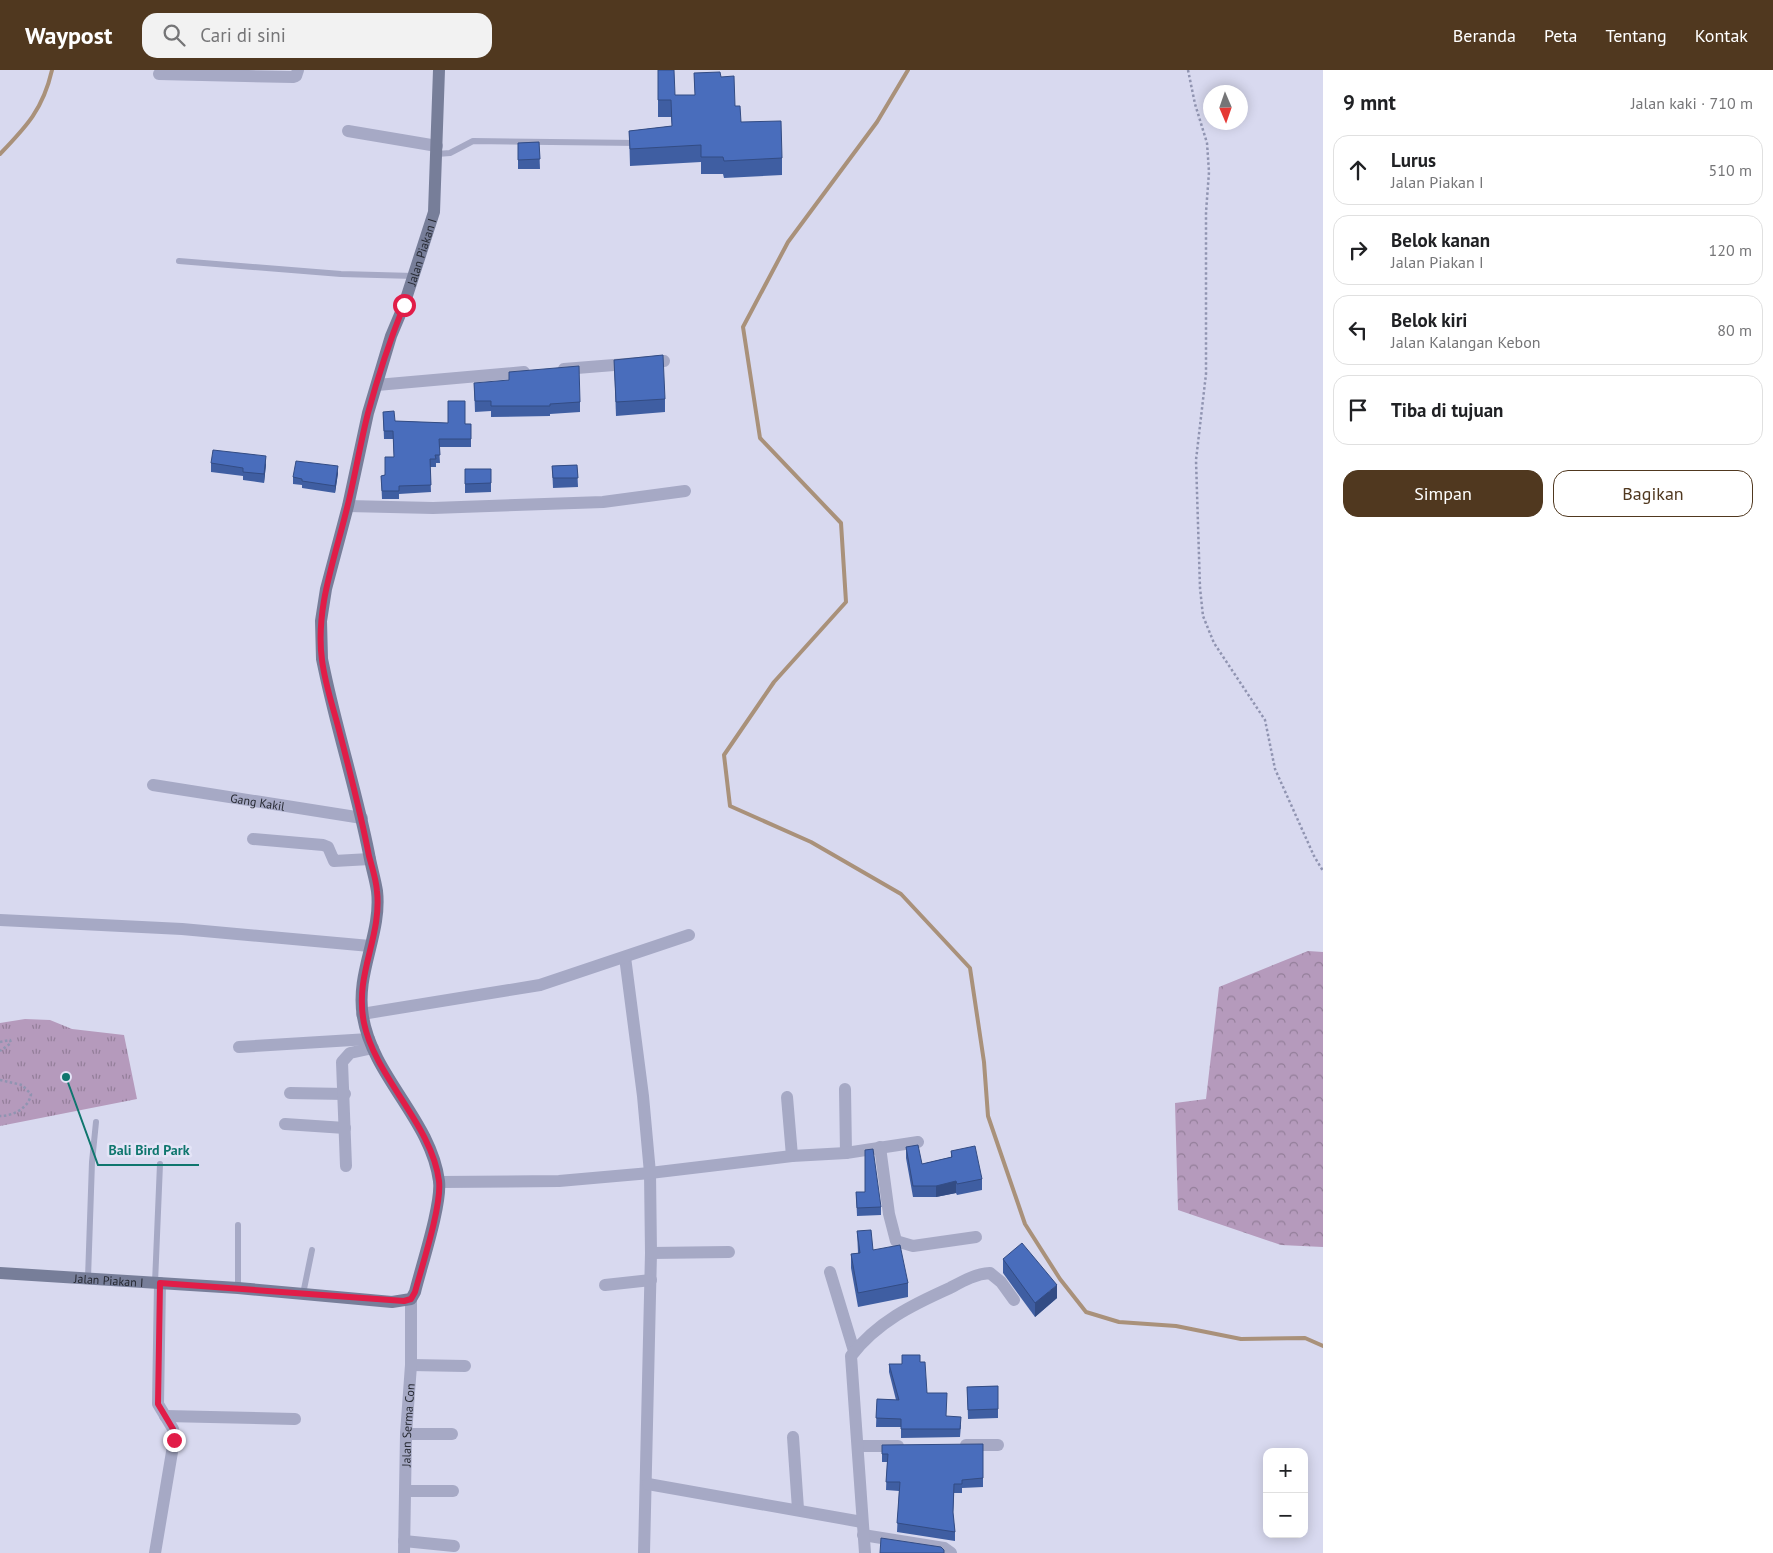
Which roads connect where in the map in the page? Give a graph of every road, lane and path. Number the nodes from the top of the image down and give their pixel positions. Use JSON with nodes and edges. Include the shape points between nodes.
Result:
{"nodes":[{"id":1,"x":298,"y":70,"type":"edge"},
{"id":2,"x":439,"y":70,"type":"edge"},
{"id":3,"x":1188,"y":70,"type":"edge"},
{"id":4,"x":159,"y":74,"type":"dead end"},
{"id":5,"x":348,"y":131,"type":"dead end"},
{"id":6,"x":638,"y":143,"type":"edge"},
{"id":7,"x":437,"y":150,"type":"junction"},
{"id":8,"x":179,"y":261,"type":"dead end"},
{"id":9,"x":414,"y":276,"type":"junction"},
{"id":10,"x":664,"y":361,"type":"edge"},
{"id":11,"x":555,"y":370,"type":"edge"},
{"id":12,"x":535,"y":371,"type":"edge"},
{"id":13,"x":377,"y":385,"type":"junction"},
{"id":14,"x":685,"y":490,"type":"dead end"},
{"id":15,"x":348,"y":506,"type":"junction"},
{"id":16,"x":153,"y":785,"type":"dead end"},
{"id":17,"x":362,"y":818,"type":"junction"},
{"id":18,"x":253,"y":839,"type":"dead end"},
{"id":19,"x":370,"y":859,"type":"junction"},
{"id":20,"x":1323,"y":871,"type":"edge"},
{"id":21,"x":0,"y":920,"type":"edge"},
{"id":22,"x":688,"y":935,"type":"dead end"},
{"id":23,"x":370,"y":946,"type":"junction"},
{"id":24,"x":625,"y":957,"type":"junction"},
{"id":25,"x":362,"y":1014,"type":"junction"},
{"id":26,"x":0,"y":1042,"type":"edge"},
{"id":27,"x":371,"y":1044,"type":"junction"},
{"id":28,"x":240,"y":1047,"type":"dead end"},
{"id":29,"x":0,"y":1051,"type":"edge"},
{"id":30,"x":0,"y":1080,"type":"edge"},
{"id":31,"x":845,"y":1089,"type":"dead end"},
{"id":32,"x":290,"y":1092,"type":"dead end"},
{"id":33,"x":345,"y":1094,"type":"junction"},
{"id":34,"x":787,"y":1097,"type":"dead end"},
{"id":35,"x":0,"y":1116,"type":"edge"},
{"id":36,"x":96,"y":1122,"type":"dead end"},
{"id":37,"x":285,"y":1124,"type":"dead end"},
{"id":38,"x":346,"y":1128,"type":"junction"},
{"id":39,"x":918,"y":1142,"type":"dead end"},
{"id":40,"x":880,"y":1147,"type":"junction"},
{"id":41,"x":846,"y":1153,"type":"junction"},
{"id":42,"x":792,"y":1156,"type":"junction"},
{"id":43,"x":160,"y":1164,"type":"dead end"},
{"id":44,"x":346,"y":1166,"type":"dead end"},
{"id":45,"x":650,"y":1173,"type":"junction"},
{"id":46,"x":439,"y":1182,"type":"junction"},
{"id":47,"x":238,"y":1225,"type":"dead end"},
{"id":48,"x":976,"y":1237,"type":"dead end"},
{"id":49,"x":312,"y":1250,"type":"dead end"},
{"id":50,"x":651,"y":1252,"type":"junction"},
{"id":51,"x":729,"y":1252,"type":"dead end"},
{"id":52,"x":830,"y":1272,"type":"dead end"},
{"id":53,"x":0,"y":1273,"type":"edge"},
{"id":54,"x":88,"y":1278,"type":"junction"},
{"id":55,"x":651,"y":1280,"type":"junction"},
{"id":56,"x":158,"y":1283,"type":"junction"},
{"id":57,"x":605,"y":1285,"type":"dead end"},
{"id":58,"x":238,"y":1288,"type":"junction"},
{"id":59,"x":303,"y":1294,"type":"junction"},
{"id":60,"x":411,"y":1299,"type":"junction"},
{"id":61,"x":1014,"y":1300,"type":"dead end"},
{"id":62,"x":854,"y":1351,"type":"junction"},
{"id":63,"x":411,"y":1365,"type":"junction"},
{"id":64,"x":465,"y":1366,"type":"dead end"},
{"id":65,"x":166,"y":1416,"type":"junction"},
{"id":66,"x":295,"y":1419,"type":"dead end"},
{"id":67,"x":406,"y":1434,"type":"junction"},
{"id":68,"x":452,"y":1434,"type":"dead end"},
{"id":69,"x":793,"y":1437,"type":"dead end"},
{"id":70,"x":958,"y":1445,"type":"edge"},
{"id":71,"x":998,"y":1445,"type":"dead end"},
{"id":72,"x":858,"y":1446,"type":"junction"},
{"id":73,"x":908,"y":1446,"type":"edge"},
{"id":74,"x":648,"y":1484,"type":"junction"},
{"id":75,"x":406,"y":1491,"type":"junction"},
{"id":76,"x":453,"y":1491,"type":"dead end"},
{"id":77,"x":798,"y":1509,"type":"junction"},
{"id":78,"x":863,"y":1528,"type":"junction"},
{"id":79,"x":454,"y":1546,"type":"dead end"},
{"id":80,"x":404,"y":1547,"type":"edge"},
{"id":81,"x":155,"y":1553,"type":"edge"},
{"id":82,"x":644,"y":1553,"type":"edge"},
{"id":83,"x":865,"y":1553,"type":"edge"},
{"id":84,"x":951,"y":1553,"type":"edge"}],
"edges":[{"from":1,"to":4,"type":"street","via":[[293,77]]},
{"from":2,"to":7,"type":"street","name":"Jalan Piakan I"},
{"from":3,"to":20,"type":"path","via":[[1207,143],[1209,172],[1206,374],[1196,460],[1203,616],[1214,643],[1265,720],[1275,769]]},
{"from":5,"to":7,"type":"street"},
{"from":6,"to":7,"type":"lane","via":[[473,141],[450,153]]},
{"from":7,"to":9,"type":"street","name":"Jalan Piakan I","via":[[434,212]]},
{"from":8,"to":9,"type":"lane","via":[[341,274]]},
{"from":9,"to":13,"type":"street","name":"Jalan Piakan I"},
{"from":10,"to":11,"type":"street"},
{"from":12,"to":13,"type":"street"},
{"from":13,"to":15,"type":"street","name":"Jalan Piakan I"},
{"from":14,"to":15,"type":"street","via":[[603,502],[433,508]]},
{"from":15,"to":17,"type":"street","name":"Jalan Piakan I","via":[[326,590],[321,650]]},
{"from":16,"to":17,"type":"street","name":"Gang Kakil"},
{"from":17,"to":19,"type":"street","name":"Jalan Piakan I"},
{"from":18,"to":19,"type":"street","via":[[323,845],[328,847],[334,861]]},
{"from":19,"to":23,"type":"street","name":"Jalan Piakan I","via":[[377,891],[375,931]]},
{"from":21,"to":23,"type":"street","via":[[182,929]]},
{"from":22,"to":24,"type":"street"},
{"from":23,"to":25,"type":"street","name":"Jalan Piakan I","via":[[361,988]]},
{"from":24,"to":25,"type":"street","via":[[540,985]]},
{"from":24,"to":45,"type":"street"},
{"from":25,"to":27,"type":"street","name":"Jalan Piakan I"},
{"from":26,"to":29,"type":"path","via":[[10,1040],[11,1044]]},
{"from":27,"to":28,"type":"street"},
{"from":27,"to":33,"type":"street","via":[[344,1057]]},
{"from":27,"to":46,"type":"street","name":"Jalan Piakan I","via":[[425,1141]]},
{"from":30,"to":35,"type":"path","via":[[22,1085],[31,1094],[21,1110]]},
{"from":31,"to":41,"type":"street"},
{"from":32,"to":33,"type":"street"},
{"from":33,"to":38,"type":"street"},
{"from":34,"to":42,"type":"street"},
{"from":36,"to":54,"type":"lane"},
{"from":37,"to":38,"type":"street"},
{"from":38,"to":44,"type":"street"},
{"from":39,"to":40,"type":"street"},
{"from":40,"to":41,"type":"street"},
{"from":40,"to":48,"type":"street","via":[[896,1241],[913,1246]]},
{"from":41,"to":42,"type":"street"},
{"from":42,"to":45,"type":"street"},
{"from":43,"to":56,"type":"lane"},
{"from":45,"to":46,"type":"street","via":[[559,1180]]},
{"from":45,"to":50,"type":"street"},
{"from":46,"to":60,"type":"street","name":"Jalan Piakan I","via":[[431,1229]]},
{"from":47,"to":58,"type":"lane"},
{"from":49,"to":59,"type":"lane"},
{"from":50,"to":51,"type":"street"},
{"from":50,"to":55,"type":"street"},
{"from":52,"to":62,"type":"street"},
{"from":53,"to":54,"type":"street","name":"Jalan Piakan I"},
{"from":54,"to":56,"type":"street","name":"Jalan Piakan I"},
{"from":55,"to":57,"type":"street"},
{"from":55,"to":74,"type":"street"},
{"from":56,"to":58,"type":"street","name":"Jalan Piakan I"},
{"from":56,"to":65,"type":"street","via":[[158,1404]]},
{"from":58,"to":59,"type":"street","name":"Jalan Piakan I"},
{"from":59,"to":60,"type":"street","name":"Jalan Piakan I","via":[[392,1302]]},
{"from":60,"to":63,"type":"street","name":"Jalan Serma Con"},
{"from":61,"to":62,"type":"street","via":[[1001,1282],[990,1274],[974,1276],[905,1308]]},
{"from":62,"to":72,"type":"street","via":[[850,1364]]},
{"from":63,"to":64,"type":"street"},
{"from":63,"to":67,"type":"street","name":"Jalan Serma Con"},
{"from":65,"to":66,"type":"street"},
{"from":65,"to":81,"type":"street","via":[[173,1429],[174,1443]]},
{"from":67,"to":68,"type":"street"},
{"from":67,"to":75,"type":"street","name":"Jalan Serma Con"},
{"from":69,"to":77,"type":"street"},
{"from":70,"to":71,"type":"street"},
{"from":72,"to":73,"type":"street"},
{"from":72,"to":78,"type":"street"},
{"from":74,"to":77,"type":"street"},
{"from":74,"to":82,"type":"street"},
{"from":75,"to":76,"type":"street"},
{"from":75,"to":80,"type":"street","name":"Jalan Serma Con"},
{"from":77,"to":78,"type":"street"},
{"from":78,"to":83,"type":"street"},
{"from":78,"to":84,"type":"street","via":[[944,1548]]},
{"from":79,"to":80,"type":"street"}]}
